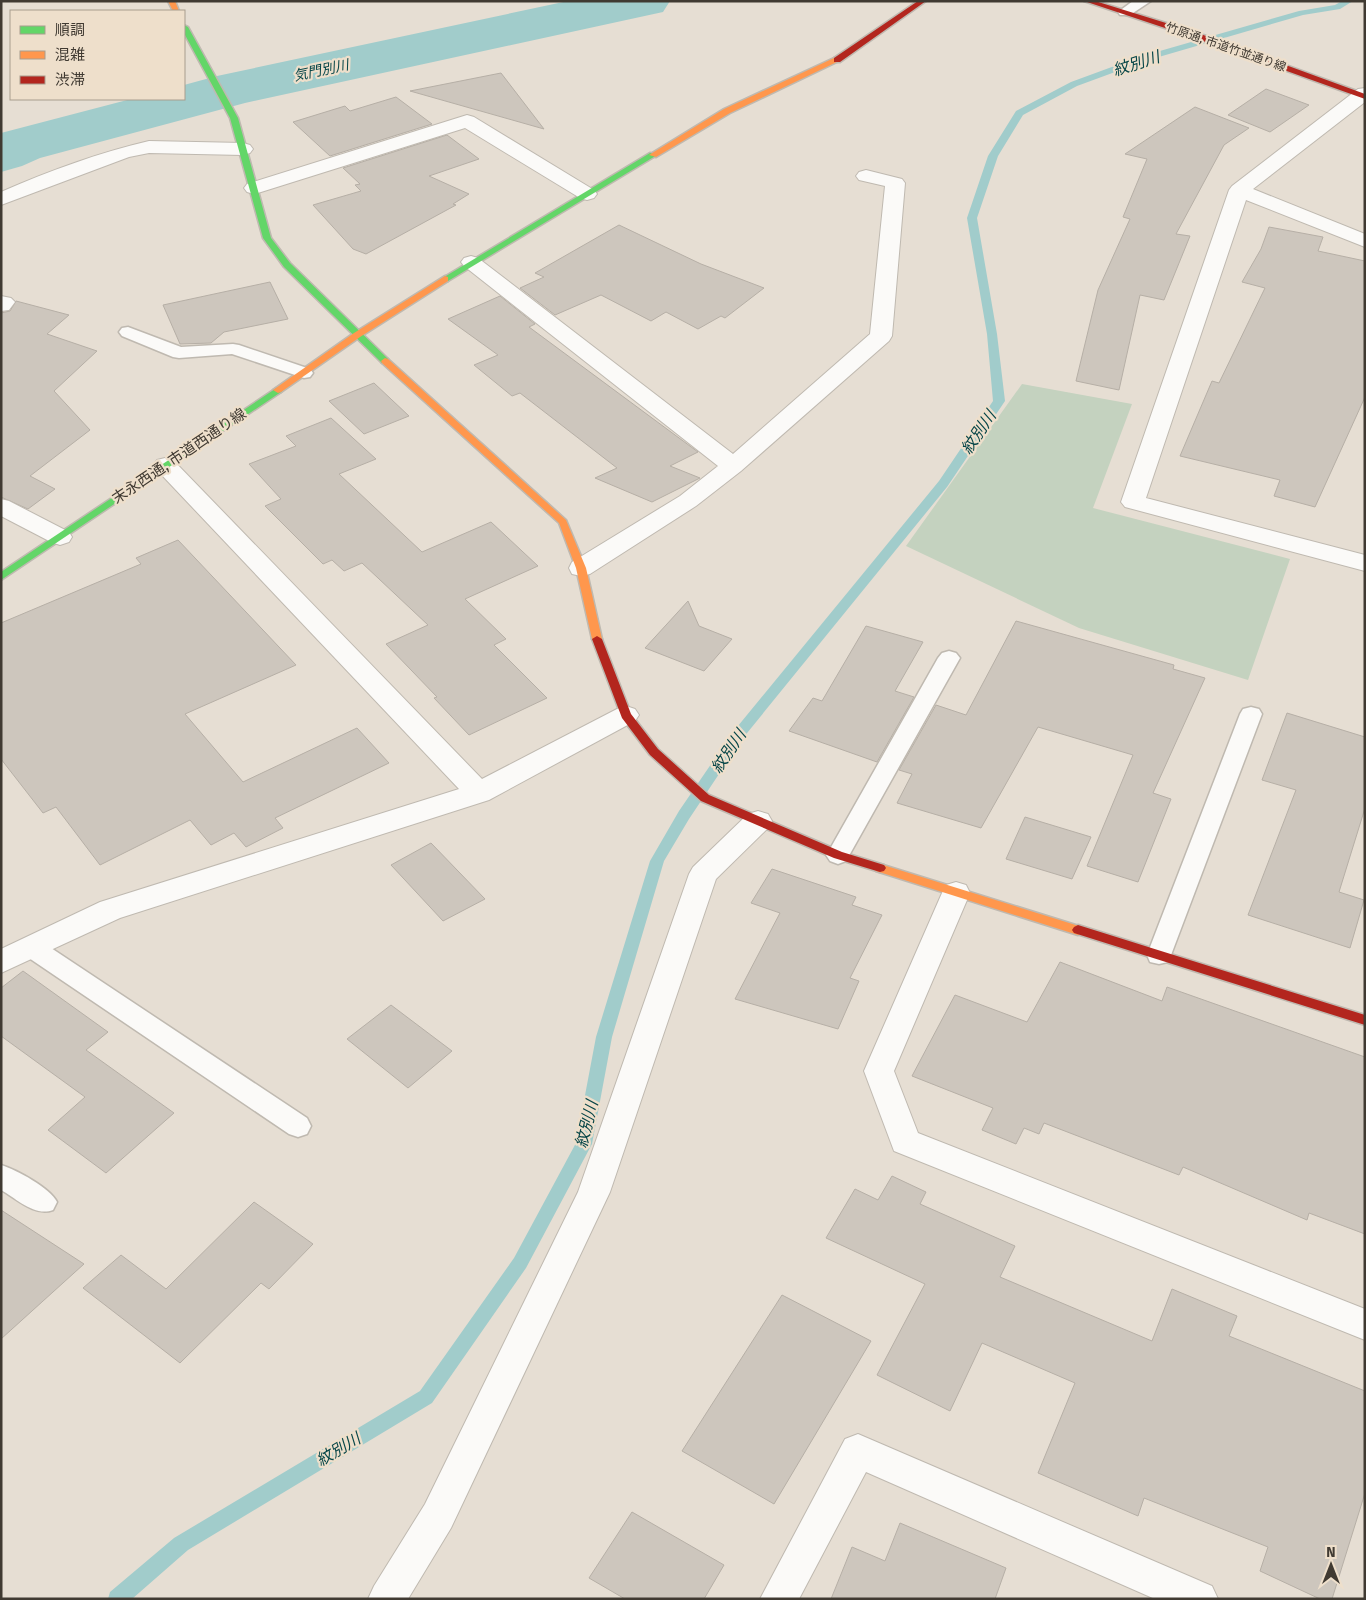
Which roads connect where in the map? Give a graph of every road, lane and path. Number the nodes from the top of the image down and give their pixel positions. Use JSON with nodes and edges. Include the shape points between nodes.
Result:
{"nodes":[{"id":1,"x":923,"y":1,"type":"edge"},
{"id":2,"x":1086,"y":1,"type":"edge"},
{"id":3,"x":1144,"y":1,"type":"edge"},
{"id":4,"x":1125,"y":12,"type":"junction"},
{"id":5,"x":185,"y":29,"type":"edge"},
{"id":6,"x":1363,"y":95,"type":"edge"},
{"id":7,"x":243,"y":148,"type":"junction"},
{"id":8,"x":866,"y":176,"type":"dead end"},
{"id":9,"x":254,"y":188,"type":"junction"},
{"id":10,"x":1239,"y":190,"type":"junction"},
{"id":11,"x":586,"y":194,"type":"junction"},
{"id":12,"x":1,"y":199,"type":"edge"},
{"id":13,"x":1365,"y":241,"type":"edge"},
{"id":14,"x":471,"y":262,"type":"junction"},
{"id":15,"x":128,"y":332,"type":"dead end"},
{"id":16,"x":356,"y":335,"type":"junction"},
{"id":17,"x":304,"y":373,"type":"junction"},
{"id":18,"x":165,"y":465,"type":"junction"},
{"id":19,"x":733,"y":466,"type":"junction"},
{"id":20,"x":1,"y":506,"type":"edge"},
{"id":21,"x":60,"y":538,"type":"junction"},
{"id":22,"x":1365,"y":563,"type":"edge"},
{"id":23,"x":581,"y":568,"type":"junction"},
{"id":24,"x":1,"y":577,"type":"edge"},
{"id":25,"x":949,"y":658,"type":"dead end"},
{"id":26,"x":1251,"y":714,"type":"dead end"},
{"id":27,"x":626,"y":715,"type":"junction"},
{"id":28,"x":479,"y":794,"type":"junction"},
{"id":29,"x":758,"y":821,"type":"junction"},
{"id":30,"x":838,"y":855,"type":"junction"},
{"id":31,"x":956,"y":893,"type":"junction"},
{"id":32,"x":31,"y":947,"type":"junction"},
{"id":33,"x":1159,"y":954,"type":"junction"},
{"id":34,"x":1,"y":962,"type":"edge"},
{"id":35,"x":1365,"y":1020,"type":"edge"},
{"id":36,"x":298,"y":1126,"type":"dead end"},
{"id":37,"x":1,"y":1176,"type":"edge"},
{"id":38,"x":44,"y":1202,"type":"dead end"},
{"id":39,"x":1365,"y":1325,"type":"edge"},
{"id":40,"x":394,"y":1597,"type":"edge"},
{"id":41,"x":779,"y":1599,"type":"edge"},
{"id":42,"x":1199,"y":1599,"type":"edge"}],
"edges":[{"from":1,"to":11,"type":"street","name":"末永西通, 市道西通り線","via":[[844,57],[727,111]]},
{"from":2,"to":4,"type":"street","name":"竹原通, 市道竹並通り線"},
{"from":3,"to":4,"type":"lane"},
{"from":4,"to":6,"type":"street","name":"竹原通, 市道竹並通り線"},
{"from":5,"to":7,"type":"street","via":[[234,118]]},
{"from":6,"to":10,"type":"street"},
{"from":7,"to":9,"type":"street"},
{"from":7,"to":12,"type":"street","via":[[149,147],[114,156]]},
{"from":8,"to":19,"type":"street","via":[[894,183],[881,336]]},
{"from":9,"to":11,"type":"street","via":[[467,121]]},
{"from":9,"to":16,"type":"street","via":[[267,238],[287,265]]},
{"from":10,"to":13,"type":"street"},
{"from":10,"to":22,"type":"street","via":[[1133,502]]},
{"from":11,"to":14,"type":"street","name":"末永西通, 市道西通り線"},
{"from":14,"to":16,"type":"street","name":"末永西通, 市道西通り線"},
{"from":14,"to":19,"type":"street"},
{"from":15,"to":17,"type":"lane","via":[[179,353],[233,349]]},
{"from":16,"to":17,"type":"street","name":"末永西通, 市道西通り線"},
{"from":16,"to":23,"type":"street","via":[[563,522]]},
{"from":17,"to":18,"type":"street","name":"末永西通, 市道西通り線"},
{"from":18,"to":21,"type":"street","name":"末永西通, 市道西通り線"},
{"from":18,"to":28,"type":"street"},
{"from":19,"to":23,"type":"street","via":[[688,501]]},
{"from":20,"to":21,"type":"street"},
{"from":21,"to":24,"type":"street","name":"末永西通, 市道西通り線"},
{"from":23,"to":27,"type":"street","via":[[594,632]]},
{"from":25,"to":30,"type":"lane"},
{"from":26,"to":33,"type":"lane"},
{"from":27,"to":28,"type":"street"},
{"from":27,"to":29,"type":"street","via":[[654,752],[705,798]]},
{"from":28,"to":32,"type":"street","via":[[110,910]]},
{"from":29,"to":30,"type":"street"},
{"from":29,"to":40,"type":"street","via":[[703,874],[594,1192],[438,1516]]},
{"from":30,"to":31,"type":"street"},
{"from":31,"to":33,"type":"street"},
{"from":31,"to":39,"type":"street","via":[[879,1071],[905,1142]]},
{"from":32,"to":34,"type":"street"},
{"from":32,"to":36,"type":"lane"},
{"from":33,"to":35,"type":"street"},
{"from":37,"to":38,"type":"lane"},
{"from":41,"to":42,"type":"street","via":[[858,1451]]}]}
